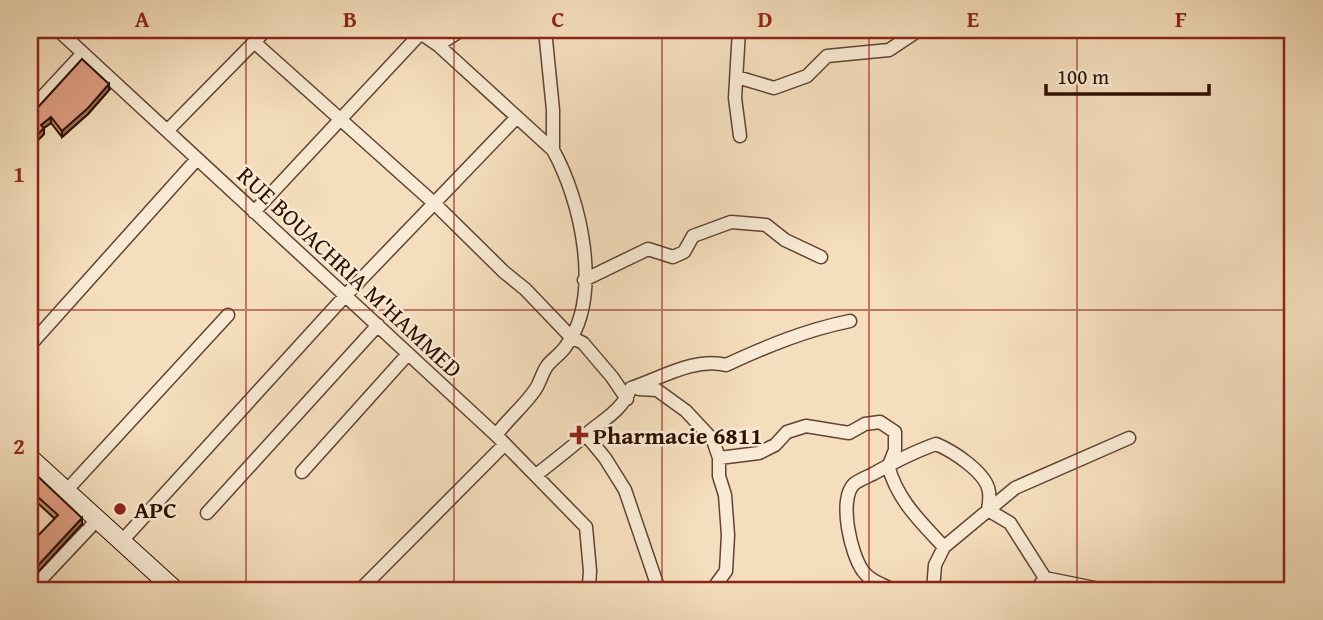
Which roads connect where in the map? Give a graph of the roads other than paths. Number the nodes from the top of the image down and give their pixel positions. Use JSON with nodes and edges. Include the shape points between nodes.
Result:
{"nodes":[{"id":1,"x":58,"y":30,"type":"edge"},
{"id":2,"x":266,"y":30,"type":"edge"},
{"id":3,"x":462,"y":30,"type":"edge"},
{"id":4,"x":545,"y":30,"type":"edge"},
{"id":5,"x":739,"y":30,"type":"edge"},
{"id":6,"x":919,"y":30,"type":"edge"},
{"id":7,"x":418,"y":32,"type":"edge"},
{"id":8,"x":254,"y":42,"type":"junction"},
{"id":9,"x":438,"y":44,"type":"junction"},
{"id":10,"x":83,"y":53,"type":"junction"},
{"id":11,"x":737,"y":77,"type":"junction"},
{"id":12,"x":30,"y":110,"type":"edge"},
{"id":13,"x":517,"y":117,"type":"junction"},
{"id":14,"x":339,"y":120,"type":"junction"},
{"id":15,"x":167,"y":131,"type":"junction"},
{"id":16,"x":740,"y":136,"type":"dead end"},
{"id":17,"x":553,"y":150,"type":"junction"},
{"id":18,"x":197,"y":159,"type":"junction"},
{"id":19,"x":435,"y":204,"type":"junction"},
{"id":20,"x":254,"y":212,"type":"junction"},
{"id":21,"x":821,"y":257,"type":"dead end"},
{"id":22,"x":584,"y":279,"type":"junction"},
{"id":23,"x":345,"y":296,"type":"junction"},
{"id":24,"x":228,"y":315,"type":"dead end"},
{"id":25,"x":850,"y":321,"type":"dead end"},
{"id":26,"x":378,"y":326,"type":"junction"},
{"id":27,"x":571,"y":337,"type":"junction"},
{"id":28,"x":32,"y":343,"type":"dead end"},
{"id":29,"x":408,"y":354,"type":"junction"},
{"id":30,"x":629,"y":394,"type":"junction"},
{"id":31,"x":586,"y":435,"type":"junction"},
{"id":32,"x":1129,"y":438,"type":"dead end"},
{"id":33,"x":500,"y":440,"type":"junction"},
{"id":34,"x":30,"y":458,"type":"edge"},
{"id":35,"x":719,"y":458,"type":"junction"},
{"id":36,"x":888,"y":465,"type":"junction"},
{"id":37,"x":302,"y":472,"type":"dead end"},
{"id":38,"x":536,"y":475,"type":"junction"},
{"id":39,"x":66,"y":491,"type":"junction"},
{"id":40,"x":988,"y":510,"type":"junction"},
{"id":41,"x":207,"y":513,"type":"dead end"},
{"id":42,"x":96,"y":521,"type":"junction"},
{"id":43,"x":121,"y":542,"type":"junction"},
{"id":44,"x":944,"y":547,"type":"junction"},
{"id":45,"x":1045,"y":578,"type":"junction"},
{"id":46,"x":588,"y":589,"type":"edge"},
{"id":47,"x":31,"y":590,"type":"edge"},
{"id":48,"x":175,"y":590,"type":"edge"},
{"id":49,"x":360,"y":590,"type":"edge"},
{"id":50,"x":659,"y":590,"type":"edge"},
{"id":51,"x":712,"y":590,"type":"edge"},
{"id":52,"x":894,"y":590,"type":"edge"},
{"id":53,"x":933,"y":590,"type":"edge"},
{"id":54,"x":1036,"y":590,"type":"edge"},
{"id":55,"x":1104,"y":590,"type":"edge"}],
"edges":[{"from":1,"to":10,"type":"street","name":"RUE BOUACHRIA M'HAMMED"},
{"from":2,"to":8,"type":"street"},
{"from":3,"to":9,"type":"street"},
{"from":4,"to":17,"type":"street"},
{"from":5,"to":11,"type":"street"},
{"from":6,"to":11,"type":"street","via":[[889,50],[827,55],[807,76],[774,88]]},
{"from":7,"to":9,"type":"street"},
{"from":7,"to":14,"type":"street"},
{"from":8,"to":14,"type":"street"},
{"from":8,"to":15,"type":"street"},
{"from":9,"to":13,"type":"street"},
{"from":10,"to":12,"type":"street"},
{"from":10,"to":15,"type":"street","name":"RUE BOUACHRIA M'HAMMED"},
{"from":11,"to":16,"type":"street"},
{"from":13,"to":17,"type":"street"},
{"from":13,"to":19,"type":"street"},
{"from":14,"to":19,"type":"street"},
{"from":14,"to":20,"type":"street"},
{"from":15,"to":18,"type":"street","name":"RUE BOUACHRIA M'HAMMED"},
{"from":17,"to":22,"type":"street","via":[[564,170],[583,236]]},
{"from":18,"to":20,"type":"street","name":"RUE BOUACHRIA M'HAMMED"},
{"from":18,"to":28,"type":"street"},
{"from":19,"to":23,"type":"street"},
{"from":19,"to":27,"type":"street"},
{"from":20,"to":23,"type":"street","name":"RUE BOUACHRIA M'HAMMED"},
{"from":21,"to":22,"type":"street","via":[[766,225],[731,222],[693,236],[684,251],[673,257],[648,249]]},
{"from":22,"to":27,"type":"street"},
{"from":23,"to":26,"type":"street","name":"RUE BOUACHRIA M'HAMMED"},
{"from":23,"to":43,"type":"street"},
{"from":24,"to":39,"type":"street"},
{"from":25,"to":30,"type":"street","via":[[804,332],[726,365],[712,361],[688,367]]},
{"from":26,"to":29,"type":"street","name":"RUE BOUACHRIA M'HAMMED"},
{"from":26,"to":41,"type":"street"},
{"from":27,"to":30,"type":"street","via":[[583,343]]},
{"from":27,"to":33,"type":"street"},
{"from":29,"to":33,"type":"street","name":"RUE BOUACHRIA M'HAMMED"},
{"from":29,"to":37,"type":"street"},
{"from":30,"to":31,"type":"street","via":[[610,418]]},
{"from":30,"to":35,"type":"street","via":[[657,390],[686,411],[713,440]]},
{"from":31,"to":38,"type":"street"},
{"from":31,"to":50,"type":"street","via":[[625,489]]},
{"from":32,"to":40,"type":"street","via":[[1015,488]]},
{"from":33,"to":38,"type":"street","name":"RUE BOUACHRIA M'HAMMED"},
{"from":33,"to":49,"type":"street"},
{"from":34,"to":39,"type":"street"},
{"from":35,"to":36,"type":"street","via":[[759,453],[787,432],[806,426],[849,433],[880,422],[895,432],[895,450]]},
{"from":35,"to":51,"type":"street","via":[[728,544],[726,571]]},
{"from":36,"to":40,"type":"street","via":[[936,444],[954,452],[982,476],[989,491]]},
{"from":36,"to":44,"type":"street","via":[[899,495]]},
{"from":36,"to":52,"type":"street","via":[[855,484],[849,493],[849,544],[864,573]]},
{"from":38,"to":46,"type":"street","name":"RUE BOUACHRIA M'HAMMED","via":[[586,527]]},
{"from":39,"to":42,"type":"street"},
{"from":40,"to":44,"type":"street"},
{"from":40,"to":45,"type":"street","via":[[1010,523]]},
{"from":42,"to":43,"type":"street"},
{"from":42,"to":47,"type":"street"},
{"from":43,"to":48,"type":"street"},
{"from":44,"to":53,"type":"street","via":[[935,565]]},
{"from":45,"to":54,"type":"street"},
{"from":45,"to":55,"type":"street"}]}
